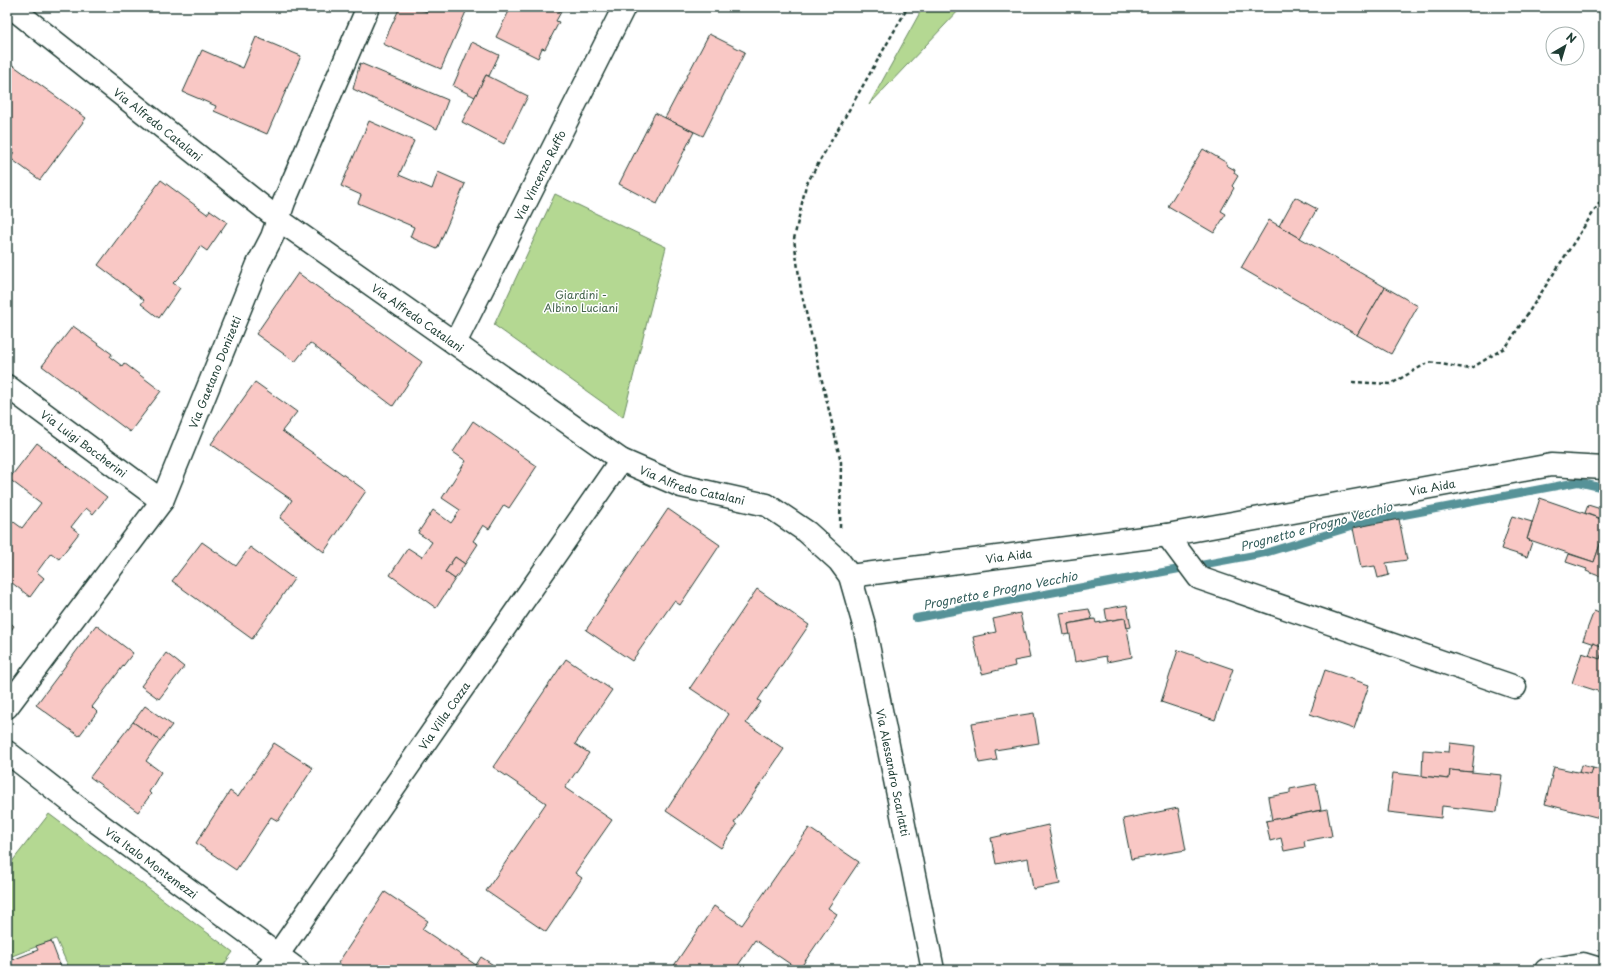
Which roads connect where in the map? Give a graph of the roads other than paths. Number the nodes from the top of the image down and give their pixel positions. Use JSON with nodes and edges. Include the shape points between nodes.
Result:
{"nodes":[{"id":1,"x":11,"y":7,"type":"edge"},
{"id":2,"x":368,"y":7,"type":"edge"},
{"id":3,"x":624,"y":7,"type":"edge"},
{"id":4,"x":278,"y":219,"type":"junction"},
{"id":5,"x":455,"y":343,"type":"junction"},
{"id":6,"x":7,"y":386,"type":"edge"},
{"id":7,"x":621,"y":460,"type":"junction"},
{"id":8,"x":1604,"y":468,"type":"edge"},
{"id":9,"x":162,"y":500,"type":"junction"},
{"id":10,"x":1167,"y":535,"type":"junction"},
{"id":11,"x":845,"y":568,"type":"junction"},
{"id":12,"x":1515,"y":687,"type":"dead end"},
{"id":13,"x":7,"y":707,"type":"edge"},
{"id":14,"x":7,"y":752,"type":"edge"},
{"id":15,"x":272,"y":962,"type":"edge"},
{"id":16,"x":298,"y":970,"type":"edge"},
{"id":17,"x":933,"y":970,"type":"edge"},
{"id":18,"x":1546,"y":970,"type":"edge"},
{"id":19,"x":1603,"y":970,"type":"edge"}],
"edges":[{"from":1,"to":4,"type":"street","name":"Via Alfredo Catalani"},
{"from":2,"to":4,"type":"street","name":"Via Gaetano Donizetti"},
{"from":3,"to":5,"type":"street","name":"Via Vincenzo Ruffo"},
{"from":4,"to":5,"type":"street","name":"Via Alfredo Catalani"},
{"from":4,"to":9,"type":"street","name":"Via Gaetano Donizetti"},
{"from":5,"to":7,"type":"street","name":"Via Alfredo Catalani"},
{"from":6,"to":9,"type":"street","name":"Via Luigi Boccherini"},
{"from":7,"to":11,"type":"street","name":"Via Alfredo Catalani","via":[[681,486],[767,505],[807,532]]},
{"from":7,"to":15,"type":"street","name":"Via Villa Cozza"},
{"from":8,"to":10,"type":"street","name":"Via Aida","via":[[1551,465]]},
{"from":9,"to":13,"type":"street","name":"Via Gaetano Donizetti"},
{"from":10,"to":11,"type":"street","name":"Via Aida"},
{"from":10,"to":12,"type":"street","via":[[1199,578]]},
{"from":11,"to":17,"type":"street","name":"Via Alessandro Scarlatti","via":[[864,625]]},
{"from":14,"to":15,"type":"street","name":"Via Italo Montemezzi"},
{"from":15,"to":16,"type":"street","name":"Via Italo Montemezzi"},
{"from":18,"to":19,"type":"street","via":[[1583,964]]}]}
